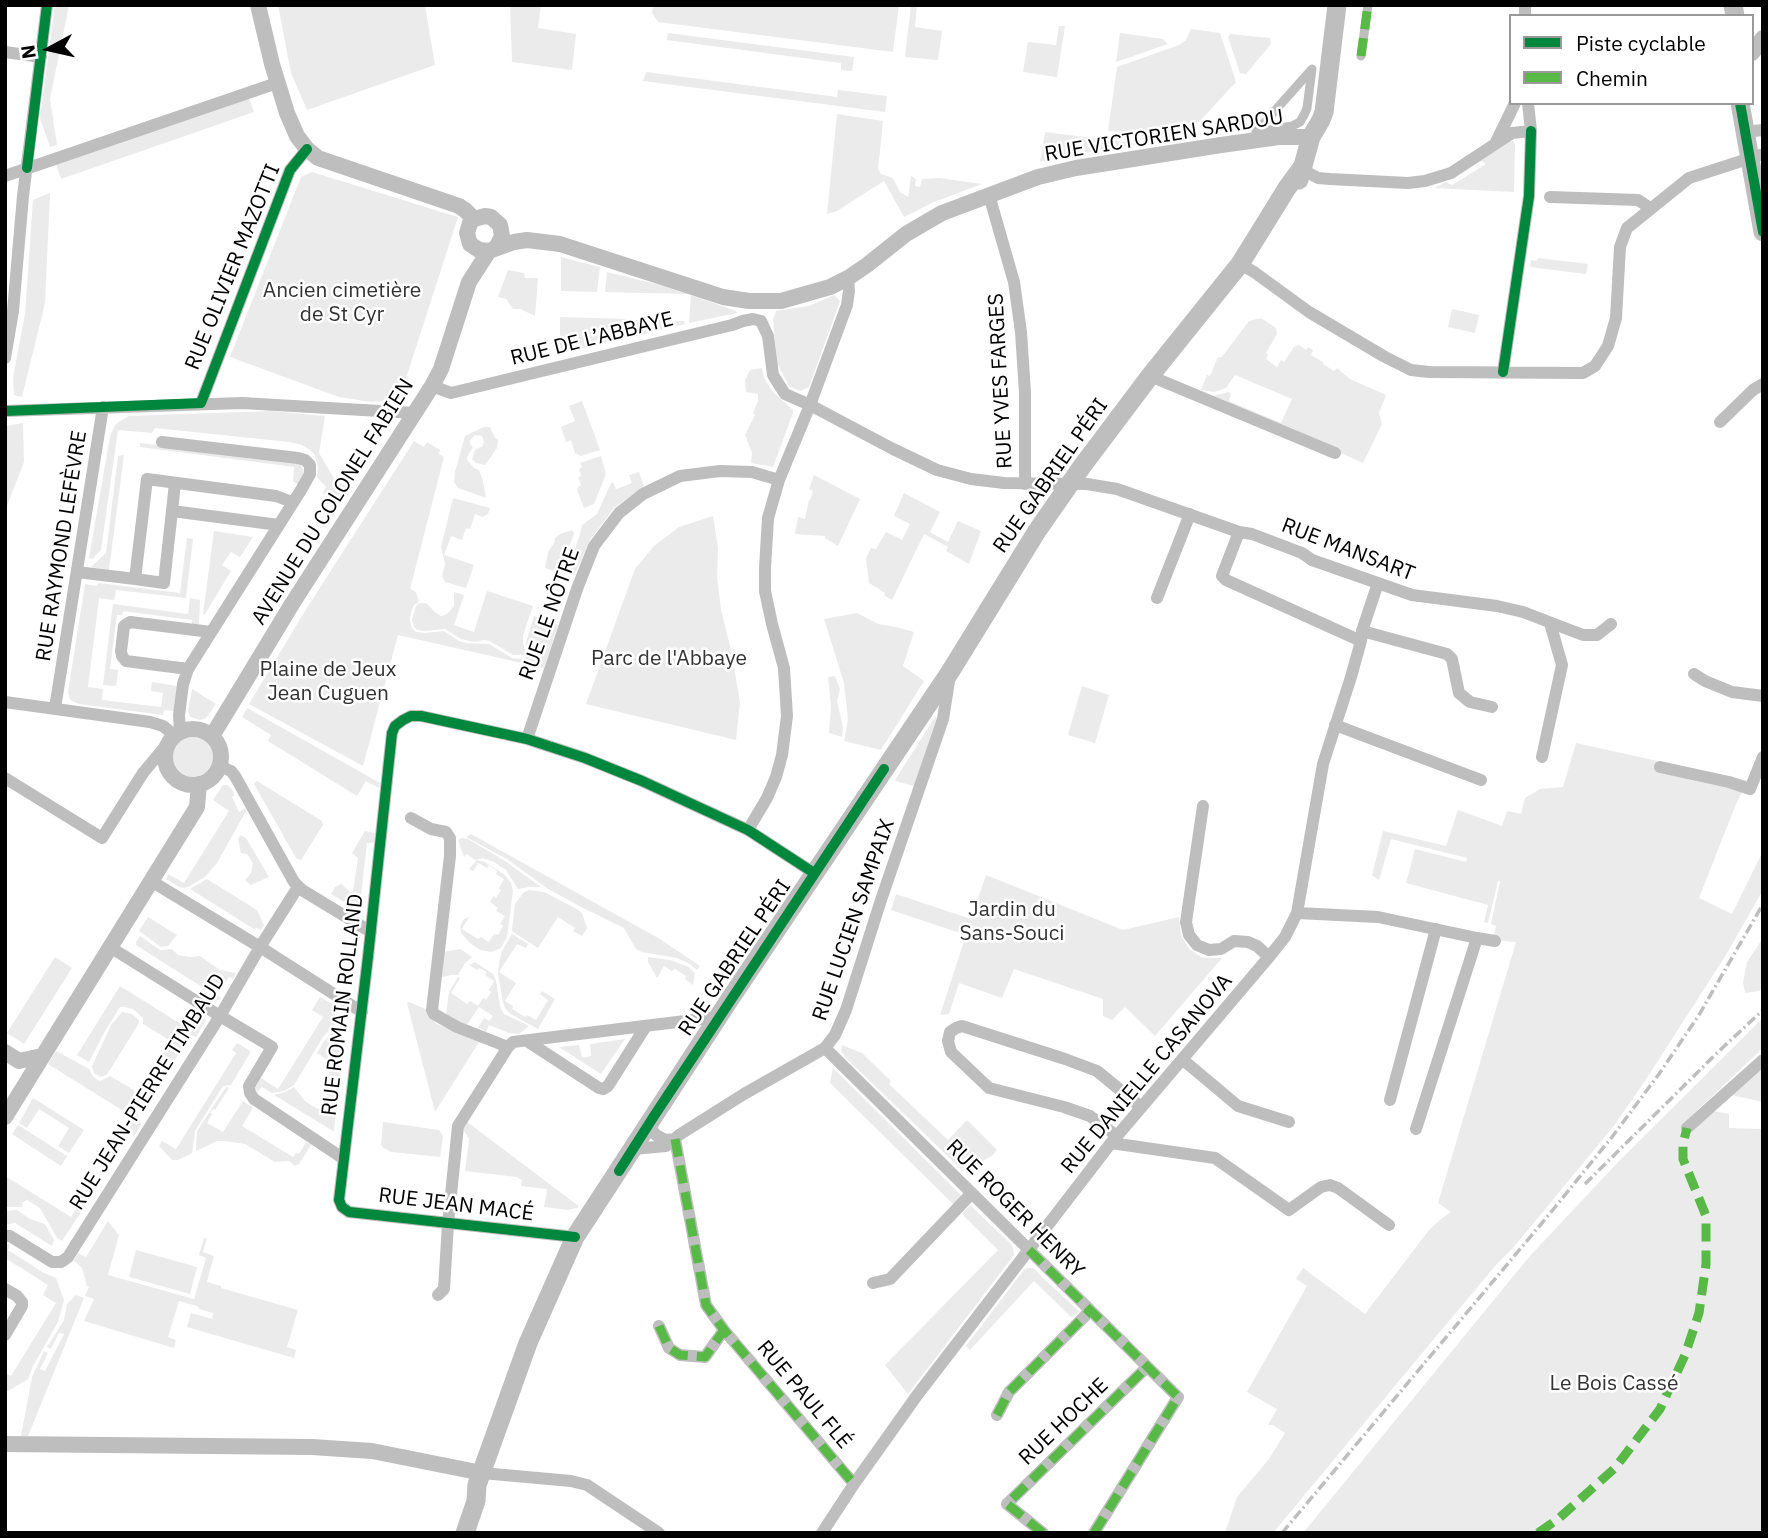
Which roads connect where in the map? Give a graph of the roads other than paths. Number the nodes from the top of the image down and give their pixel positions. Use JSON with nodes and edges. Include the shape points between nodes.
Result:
{"nodes":[{"id":1,"x":47,"y":5,"type":"edge"},
{"id":2,"x":258,"y":5,"type":"edge"},
{"id":3,"x":1327,"y":5,"type":"edge"},
{"id":4,"x":1337,"y":5,"type":"edge"},
{"id":5,"x":1368,"y":5,"type":"edge"},
{"id":6,"x":5,"y":52,"type":"edge"},
{"id":7,"x":1361,"y":56,"type":"dead end"},
{"id":8,"x":41,"y":57,"type":"junction"},
{"id":9,"x":277,"y":83,"type":"junction"},
{"id":10,"x":1514,"y":105,"type":"edge"},
{"id":11,"x":1528,"y":105,"type":"edge"},
{"id":12,"x":1741,"y":105,"type":"edge"},
{"id":13,"x":1752,"y":105,"type":"edge"},
{"id":14,"x":1531,"y":131,"type":"junction"},
{"id":15,"x":1755,"y":131,"type":"edge"},
{"id":16,"x":1256,"y":132,"type":"joint"},
{"id":17,"x":1311,"y":136,"type":"junction"},
{"id":18,"x":1496,"y":142,"type":"junction"},
{"id":19,"x":307,"y":149,"type":"junction"},
{"id":20,"x":1758,"y":161,"type":"edge"},
{"id":21,"x":27,"y":168,"type":"junction"},
{"id":22,"x":1301,"y":169,"type":"junction"},
{"id":23,"x":5,"y":176,"type":"edge"},
{"id":24,"x":989,"y":195,"type":"junction"},
{"id":25,"x":1550,"y":197,"type":"dead end"},
{"id":26,"x":1650,"y":208,"type":"junction"},
{"id":27,"x":474,"y":219,"type":"junction"},
{"id":28,"x":500,"y":225,"type":"junction"},
{"id":29,"x":1763,"y":232,"type":"edge"},
{"id":30,"x":470,"y":244,"type":"junction"},
{"id":31,"x":560,"y":244,"type":"junction"},
{"id":32,"x":491,"y":250,"type":"junction"},
{"id":33,"x":1240,"y":264,"type":"junction"},
{"id":34,"x":848,"y":278,"type":"junction"},
{"id":35,"x":469,"y":282,"type":"junction"},
{"id":36,"x":761,"y":301,"type":"junction"},
{"id":37,"x":761,"y":321,"type":"junction"},
{"id":38,"x":5,"y":358,"type":"edge"},
{"id":39,"x":1503,"y":372,"type":"junction"},
{"id":40,"x":1150,"y":376,"type":"junction"},
{"id":41,"x":1763,"y":384,"type":"edge"},
{"id":42,"x":432,"y":386,"type":"junction"},
{"id":43,"x":201,"y":403,"type":"junction"},
{"id":44,"x":810,"y":405,"type":"junction"},
{"id":45,"x":103,"y":407,"type":"junction"},
{"id":46,"x":5,"y":411,"type":"edge"},
{"id":47,"x":414,"y":413,"type":"junction"},
{"id":48,"x":1720,"y":422,"type":"dead end"},
{"id":49,"x":162,"y":442,"type":"dead end"},
{"id":50,"x":1335,"y":453,"type":"dead end"},
{"id":51,"x":779,"y":480,"type":"junction"},
{"id":52,"x":175,"y":483,"type":"junction"},
{"id":53,"x":1025,"y":484,"type":"junction"},
{"id":54,"x":1070,"y":485,"type":"junction"},
{"id":55,"x":292,"y":502,"type":"junction"},
{"id":56,"x":172,"y":511,"type":"junction"},
{"id":57,"x":1190,"y":514,"type":"junction"},
{"id":58,"x":279,"y":525,"type":"junction"},
{"id":59,"x":1239,"y":532,"type":"junction"},
{"id":60,"x":77,"y":572,"type":"junction"},
{"id":61,"x":135,"y":579,"type":"junction"},
{"id":62,"x":1378,"y":583,"type":"junction"},
{"id":63,"x":1157,"y":598,"type":"dead end"},
{"id":64,"x":1550,"y":623,"type":"junction"},
{"id":65,"x":1611,"y":624,"type":"dead end"},
{"id":66,"x":211,"y":632,"type":"junction"},
{"id":67,"x":1362,"y":636,"type":"junction"},
{"id":68,"x":188,"y":670,"type":"junction"},
{"id":69,"x":950,"y":672,"type":"junction"},
{"id":70,"x":1694,"y":674,"type":"dead end"},
{"id":71,"x":1763,"y":696,"type":"edge"},
{"id":72,"x":5,"y":702,"type":"edge"},
{"id":73,"x":1492,"y":707,"type":"dead end"},
{"id":74,"x":55,"y":708,"type":"junction"},
{"id":75,"x":1335,"y":725,"type":"junction"},
{"id":76,"x":174,"y":736,"type":"junction"},
{"id":77,"x":212,"y":736,"type":"junction"},
{"id":78,"x":527,"y":739,"type":"junction"},
{"id":79,"x":1542,"y":757,"type":"dead end"},
{"id":80,"x":1763,"y":757,"type":"edge"},
{"id":81,"x":219,"y":766,"type":"junction"},
{"id":82,"x":1660,"y":767,"type":"dead end"},
{"id":83,"x":5,"y":778,"type":"edge"},
{"id":84,"x":1481,"y":780,"type":"dead end"},
{"id":85,"x":199,"y":784,"type":"junction"},
{"id":86,"x":1203,"y":806,"type":"dead end"},
{"id":87,"x":411,"y":818,"type":"dead end"},
{"id":88,"x":748,"y":830,"type":"junction"},
{"id":89,"x":814,"y":873,"type":"junction"},
{"id":90,"x":151,"y":881,"type":"junction"},
{"id":91,"x":299,"y":887,"type":"junction"},
{"id":92,"x":1297,"y":914,"type":"junction"},
{"id":93,"x":1436,"y":929,"type":"junction"},
{"id":94,"x":371,"y":932,"type":"junction"},
{"id":95,"x":1477,"y":938,"type":"junction"},
{"id":96,"x":1495,"y":941,"type":"dead end"},
{"id":97,"x":110,"y":947,"type":"junction"},
{"id":98,"x":260,"y":947,"type":"junction"},
{"id":99,"x":1269,"y":957,"type":"junction"},
{"id":100,"x":362,"y":1012,"type":"junction"},
{"id":101,"x":220,"y":1016,"type":"junction"},
{"id":102,"x":718,"y":1019,"type":"junction"},
{"id":103,"x":646,"y":1026,"type":"junction"},
{"id":104,"x":527,"y":1041,"type":"junction"},
{"id":105,"x":508,"y":1047,"type":"junction"},
{"id":106,"x":825,"y":1048,"type":"junction"},
{"id":107,"x":12,"y":1056,"type":"edge"},
{"id":108,"x":42,"y":1056,"type":"junction"},
{"id":109,"x":1182,"y":1059,"type":"junction"},
{"id":110,"x":1763,"y":1060,"type":"edge"},
{"id":111,"x":27,"y":1081,"type":"junction"},
{"id":112,"x":1390,"y":1100,"type":"dead end"},
{"id":113,"x":1141,"y":1107,"type":"junction"},
{"id":114,"x":5,"y":1117,"type":"edge"},
{"id":115,"x":650,"y":1121,"type":"junction"},
{"id":116,"x":1289,"y":1122,"type":"dead end"},
{"id":117,"x":1687,"y":1128,"type":"dead end"},
{"id":118,"x":1416,"y":1129,"type":"dead end"},
{"id":119,"x":675,"y":1139,"type":"junction"},
{"id":120,"x":1114,"y":1139,"type":"junction"},
{"id":121,"x":633,"y":1149,"type":"junction"},
{"id":122,"x":344,"y":1158,"type":"junction"},
{"id":123,"x":972,"y":1193,"type":"junction"},
{"id":124,"x":339,"y":1200,"type":"joint"},
{"id":125,"x":448,"y":1224,"type":"junction"},
{"id":126,"x":1389,"y":1225,"type":"dead end"},
{"id":127,"x":5,"y":1237,"type":"edge"},
{"id":128,"x":575,"y":1237,"type":"junction"},
{"id":129,"x":1029,"y":1250,"type":"junction"},
{"id":130,"x":873,"y":1283,"type":"dead end"},
{"id":131,"x":5,"y":1289,"type":"edge"},
{"id":132,"x":438,"y":1295,"type":"dead end"},
{"id":133,"x":1090,"y":1311,"type":"junction"},
{"id":134,"x":659,"y":1326,"type":"dead end"},
{"id":135,"x":724,"y":1330,"type":"junction"},
{"id":136,"x":5,"y":1335,"type":"edge"},
{"id":137,"x":1147,"y":1367,"type":"junction"},
{"id":138,"x":997,"y":1415,"type":"dead end"},
{"id":139,"x":5,"y":1444,"type":"edge"},
{"id":140,"x":479,"y":1480,"type":"junction"},
{"id":141,"x":854,"y":1484,"type":"junction"},
{"id":142,"x":638,"y":1527,"type":"edge"},
{"id":143,"x":455,"y":1533,"type":"edge"},
{"id":144,"x":465,"y":1533,"type":"edge"},
{"id":145,"x":659,"y":1533,"type":"edge"},
{"id":146,"x":822,"y":1533,"type":"edge"},
{"id":147,"x":1043,"y":1533,"type":"edge"},
{"id":148,"x":1094,"y":1533,"type":"edge"}],
"edges":[{"from":1,"to":8,"type":"street"},
{"from":2,"to":9,"type":"street"},
{"from":3,"to":17,"type":"main road"},
{"from":4,"to":17,"type":"main road","via":[[1324,112]]},
{"from":5,"to":7,"type":"street"},
{"from":6,"to":8,"type":"street"},
{"from":8,"to":21,"type":"street"},
{"from":9,"to":19,"type":"street","via":[[297,136]]},
{"from":9,"to":21,"type":"street"},
{"from":10,"to":18,"type":"street"},
{"from":11,"to":14,"type":"street"},
{"from":12,"to":15,"type":"main road"},
{"from":13,"to":15,"type":"main road"},
{"from":14,"to":18,"type":"street"},
{"from":14,"to":39,"type":"street","via":[[1529,196]]},
{"from":15,"to":20,"type":"main road"},
{"from":16,"to":16,"type":"street","via":[[1309,72],[1312,69],[1307,108],[1300,122]]},
{"from":17,"to":22,"type":"main road","name":"RUE GABRIEL PÉRI"},
{"from":17,"to":24,"type":"street","name":"RUE VICTORIEN SARDOU","via":[[1076,168]]},
{"from":18,"to":22,"type":"street","via":[[1451,173],[1415,183],[1318,178]]},
{"from":19,"to":27,"type":"street","via":[[318,159],[459,206]]},
{"from":19,"to":43,"type":"street","name":"RUE OLIVIER MAZOTTI","via":[[290,170]]},
{"from":20,"to":26,"type":"street","via":[[1689,178]]},
{"from":20,"to":29,"type":"main road"},
{"from":21,"to":23,"type":"street"},
{"from":21,"to":38,"type":"street"},
{"from":22,"to":33,"type":"main road","name":"RUE GABRIEL PÉRI","via":[[1296,195],[1278,226],[1257,255]]},
{"from":24,"to":34,"type":"street","name":"RUE VICTORIEN SARDOU","via":[[905,234]]},
{"from":24,"to":53,"type":"street","name":"RUE YVES FARGES","via":[[1014,282],[1021,332]]},
{"from":25,"to":26,"type":"street","via":[[1638,200]]},
{"from":26,"to":39,"type":"street","via":[[1627,228],[1620,247],[1616,318],[1608,346],[1595,366],[1583,373]]},
{"from":27,"to":28,"type":"street","via":[[491,217]]},
{"from":27,"to":30,"type":"street","via":[[467,233]]},
{"from":28,"to":31,"type":"street","name":"RUE VICTORIEN SARDOU","via":[[541,234]]},
{"from":28,"to":32,"type":"street","via":[[502,236]]},
{"from":30,"to":32,"type":"street"},
{"from":30,"to":35,"type":"street","name":"AVENUE DU COLONEL FABIEN"},
{"from":31,"to":32,"type":"street","name":"RUE VICTORIEN SARDOU","via":[[527,240]]},
{"from":31,"to":36,"type":"street","name":"RUE VICTORIEN SARDOU","via":[[723,297]]},
{"from":32,"to":35,"type":"street","name":"AVENUE DU COLONEL FABIEN"},
{"from":33,"to":39,"type":"street","via":[[1309,312],[1405,367],[1429,372]]},
{"from":33,"to":40,"type":"main road","name":"RUE GABRIEL PÉRI"},
{"from":34,"to":36,"type":"street","name":"RUE VICTORIEN SARDOU","via":[[797,298]]},
{"from":34,"to":44,"type":"street","via":[[847,305]]},
{"from":35,"to":42,"type":"street","name":"AVENUE DU COLONEL FABIEN"},
{"from":36,"to":37,"type":"street","name":"RUE MANSART"},
{"from":37,"to":42,"type":"street","name":"RUE DE L’ABBAYE","via":[[743,321],[451,393]]},
{"from":37,"to":44,"type":"street","name":"RUE MANSART","via":[[768,336],[773,375],[785,394]]},
{"from":40,"to":50,"type":"street"},
{"from":40,"to":54,"type":"main road","name":"RUE GABRIEL PÉRI"},
{"from":41,"to":48,"type":"street"},
{"from":42,"to":47,"type":"street","name":"AVENUE DU COLONEL FABIEN"},
{"from":43,"to":45,"type":"street","name":"RUE RAYMOND LEFÈVRE"},
{"from":43,"to":47,"type":"street","name":"RUE RAYMOND LEFÈVRE"},
{"from":44,"to":51,"type":"street"},
{"from":44,"to":53,"type":"street","name":"RUE MANSART","via":[[937,470],[971,479]]},
{"from":45,"to":46,"type":"street"},
{"from":45,"to":60,"type":"street","name":"RUE RAYMOND LEFÈVRE"},
{"from":47,"to":77,"type":"street","name":"AVENUE DU COLONEL FABIEN"},
{"from":49,"to":55,"type":"street","via":[[305,460],[310,474]]},
{"from":51,"to":78,"type":"street","name":"RUE LE NÔTRE","via":[[749,472],[680,476],[643,494],[619,513],[594,547]]},
{"from":51,"to":88,"type":"street","via":[[768,518],[765,591],[785,668],[786,734],[776,777]]},
{"from":52,"to":55,"type":"street"},
{"from":52,"to":56,"type":"street"},
{"from":52,"to":61,"type":"street","via":[[147,479]]},
{"from":53,"to":54,"type":"street","name":"RUE MANSART"},
{"from":54,"to":57,"type":"street","name":"RUE MANSART","via":[[1117,489]]},
{"from":54,"to":69,"type":"main road","name":"RUE GABRIEL PÉRI"},
{"from":55,"to":58,"type":"street"},
{"from":56,"to":58,"type":"street"},
{"from":56,"to":61,"type":"street","via":[[164,583]]},
{"from":57,"to":59,"type":"street","name":"RUE MANSART"},
{"from":57,"to":63,"type":"street"},
{"from":58,"to":66,"type":"street"},
{"from":59,"to":62,"type":"street","name":"RUE MANSART"},
{"from":59,"to":67,"type":"street","via":[[1222,576],[1226,580]]},
{"from":60,"to":61,"type":"street"},
{"from":60,"to":74,"type":"street","name":"RUE RAYMOND LEFÈVRE"},
{"from":62,"to":64,"type":"street","name":"RUE MANSART","via":[[1412,595],[1505,607]]},
{"from":62,"to":67,"type":"street","name":"RUE DANIELLE CASANOVA"},
{"from":64,"to":65,"type":"street","name":"RUE MANSART","via":[[1583,635],[1597,635]]},
{"from":64,"to":79,"type":"street","via":[[1562,665]]},
{"from":66,"to":68,"type":"street"},
{"from":66,"to":68,"type":"street","via":[[130,622],[124,626],[124,660]]},
{"from":67,"to":73,"type":"street","via":[[1447,654],[1459,693],[1470,702]]},
{"from":67,"to":75,"type":"street","name":"RUE DANIELLE CASANOVA"},
{"from":68,"to":76,"type":"street"},
{"from":69,"to":89,"type":"main road","name":"RUE GABRIEL PÉRI"},
{"from":69,"to":106,"type":"street","name":"RUE LUCIEN SAMPAIX","via":[[943,719],[846,1010]]},
{"from":70,"to":71,"type":"street","via":[[1732,692]]},
{"from":72,"to":74,"type":"street"},
{"from":74,"to":76,"type":"street","via":[[150,722]]},
{"from":75,"to":84,"type":"street"},
{"from":75,"to":92,"type":"street","name":"RUE DANIELLE CASANOVA","via":[[1318,787]]},
{"from":76,"to":77,"type":"street","via":[[197,729]]},
{"from":76,"to":83,"type":"street","via":[[143,773],[102,838]]},
{"from":76,"to":85,"type":"street","via":[[165,751],[167,770],[181,783]]},
{"from":77,"to":81,"type":"street","via":[[220,750]]},
{"from":78,"to":88,"type":"street","name":"RUE ROMAIN ROLLAND","via":[[621,772]]},
{"from":78,"to":94,"type":"street","name":"RUE ROMAIN ROLLAND","via":[[421,716],[411,716],[395,726]]},
{"from":80,"to":82,"type":"street","via":[[1750,789]]},
{"from":81,"to":85,"type":"street","via":[[208,781]]},
{"from":81,"to":91,"type":"street","via":[[235,776]]},
{"from":85,"to":90,"type":"street","via":[[197,807]]},
{"from":86,"to":99,"type":"street","via":[[1186,922],[1189,935],[1209,950],[1234,941],[1248,942]]},
{"from":87,"to":105,"type":"street","via":[[446,832],[450,838],[432,1010],[457,1027]]},
{"from":88,"to":89,"type":"street","name":"RUE ROMAIN ROLLAND"},
{"from":89,"to":102,"type":"main road","name":"RUE GABRIEL PÉRI"},
{"from":90,"to":97,"type":"street"},
{"from":90,"to":98,"type":"street"},
{"from":91,"to":94,"type":"street"},
{"from":91,"to":98,"type":"street","name":"RUE JEAN-PIERRE TIMBAUD"},
{"from":92,"to":93,"type":"street","via":[[1378,917]]},
{"from":92,"to":99,"type":"street","name":"RUE DANIELLE CASANOVA"},
{"from":93,"to":95,"type":"street"},
{"from":93,"to":112,"type":"street"},
{"from":94,"to":100,"type":"street","name":"RUE ROMAIN ROLLAND"},
{"from":95,"to":96,"type":"street"},
{"from":95,"to":118,"type":"street"},
{"from":97,"to":101,"type":"street"},
{"from":97,"to":108,"type":"street"},
{"from":98,"to":100,"type":"street"},
{"from":98,"to":101,"type":"street","name":"RUE JEAN-PIERRE TIMBAUD"},
{"from":99,"to":109,"type":"street","name":"RUE DANIELLE CASANOVA"},
{"from":100,"to":122,"type":"street","name":"RUE ROMAIN ROLLAND"},
{"from":101,"to":122,"type":"street","via":[[272,1046],[249,1086],[254,1099]]},
{"from":101,"to":127,"type":"street","name":"RUE JEAN-PIERRE TIMBAUD","via":[[68,1257],[52,1262]]},
{"from":102,"to":103,"type":"street"},
{"from":102,"to":115,"type":"main road","name":"RUE GABRIEL PÉRI"},
{"from":103,"to":104,"type":"street"},
{"from":103,"to":104,"type":"street","via":[[603,1089]]},
{"from":104,"to":105,"type":"street"},
{"from":105,"to":125,"type":"street","via":[[458,1126]]},
{"from":106,"to":119,"type":"street","name":"RUE LUCIEN SAMPAIX"},
{"from":106,"to":123,"type":"street","name":"RUE ROGER HENRY"},
{"from":107,"to":108,"type":"street"},
{"from":107,"to":111,"type":"street","via":[[24,1069]]},
{"from":108,"to":111,"type":"street"},
{"from":109,"to":113,"type":"street","name":"RUE DANIELLE CASANOVA"},
{"from":109,"to":116,"type":"street","via":[[1238,1106]]},
{"from":110,"to":117,"type":"street"},
{"from":111,"to":114,"type":"street"},
{"from":113,"to":120,"type":"street","name":"RUE DANIELLE CASANOVA"},
{"from":113,"to":120,"type":"street","via":[[1097,1071],[962,1027],[950,1032],[951,1052],[989,1088],[1090,1116]]},
{"from":115,"to":119,"type":"street","via":[[656,1135]]},
{"from":115,"to":121,"type":"main road","name":"RUE GABRIEL PÉRI"},
{"from":119,"to":121,"type":"street","name":"RUE LUCIEN SAMPAIX","via":[[666,1146]]},
{"from":119,"to":135,"type":"street","name":"RUE PAUL FLÉ","via":[[706,1306]]},
{"from":120,"to":126,"type":"street","via":[[1215,1157],[1289,1210],[1330,1185]]},
{"from":120,"to":129,"type":"street","name":"RUE DANIELLE CASANOVA"},
{"from":121,"to":128,"type":"main road","name":"RUE GABRIEL PÉRI"},
{"from":122,"to":124,"type":"street","name":"RUE ROMAIN ROLLAND"},
{"from":123,"to":129,"type":"street","name":"RUE ROGER HENRY"},
{"from":123,"to":130,"type":"street","via":[[890,1279]]},
{"from":124,"to":125,"type":"street","name":"RUE JEAN MACÉ","via":[[349,1212]]},
{"from":125,"to":128,"type":"street","name":"RUE JEAN MACÉ"},
{"from":125,"to":132,"type":"street","via":[[444,1289]]},
{"from":128,"to":140,"type":"main road","name":"RUE GABRIEL PÉRI","via":[[528,1343]]},
{"from":129,"to":133,"type":"street","name":"RUE ROGER HENRY"},
{"from":129,"to":141,"type":"street","name":"RUE DANIELLE CASANOVA"},
{"from":131,"to":136,"type":"street","via":[[17,1296],[22,1306]]},
{"from":133,"to":137,"type":"street","name":"RUE ROGER HENRY"},
{"from":133,"to":138,"type":"street","via":[[1009,1392]]},
{"from":134,"to":135,"type":"street","via":[[669,1349],[705,1357]]},
{"from":135,"to":141,"type":"street","name":"RUE PAUL FLÉ"},
{"from":137,"to":147,"type":"street","name":"RUE HOCHE","via":[[1007,1504]]},
{"from":137,"to":148,"type":"street","name":"RUE ROGER HENRY","via":[[1178,1397]]},
{"from":139,"to":140,"type":"street","via":[[372,1451]]},
{"from":140,"to":142,"type":"street","via":[[587,1485]]},
{"from":140,"to":143,"type":"main road","name":"RUE GABRIEL PÉRI","via":[[467,1497]]},
{"from":140,"to":144,"type":"main road","name":"RUE GABRIEL PÉRI"},
{"from":141,"to":146,"type":"street","name":"RUE DANIELLE CASANOVA"},
{"from":142,"to":145,"type":"street"}]}
